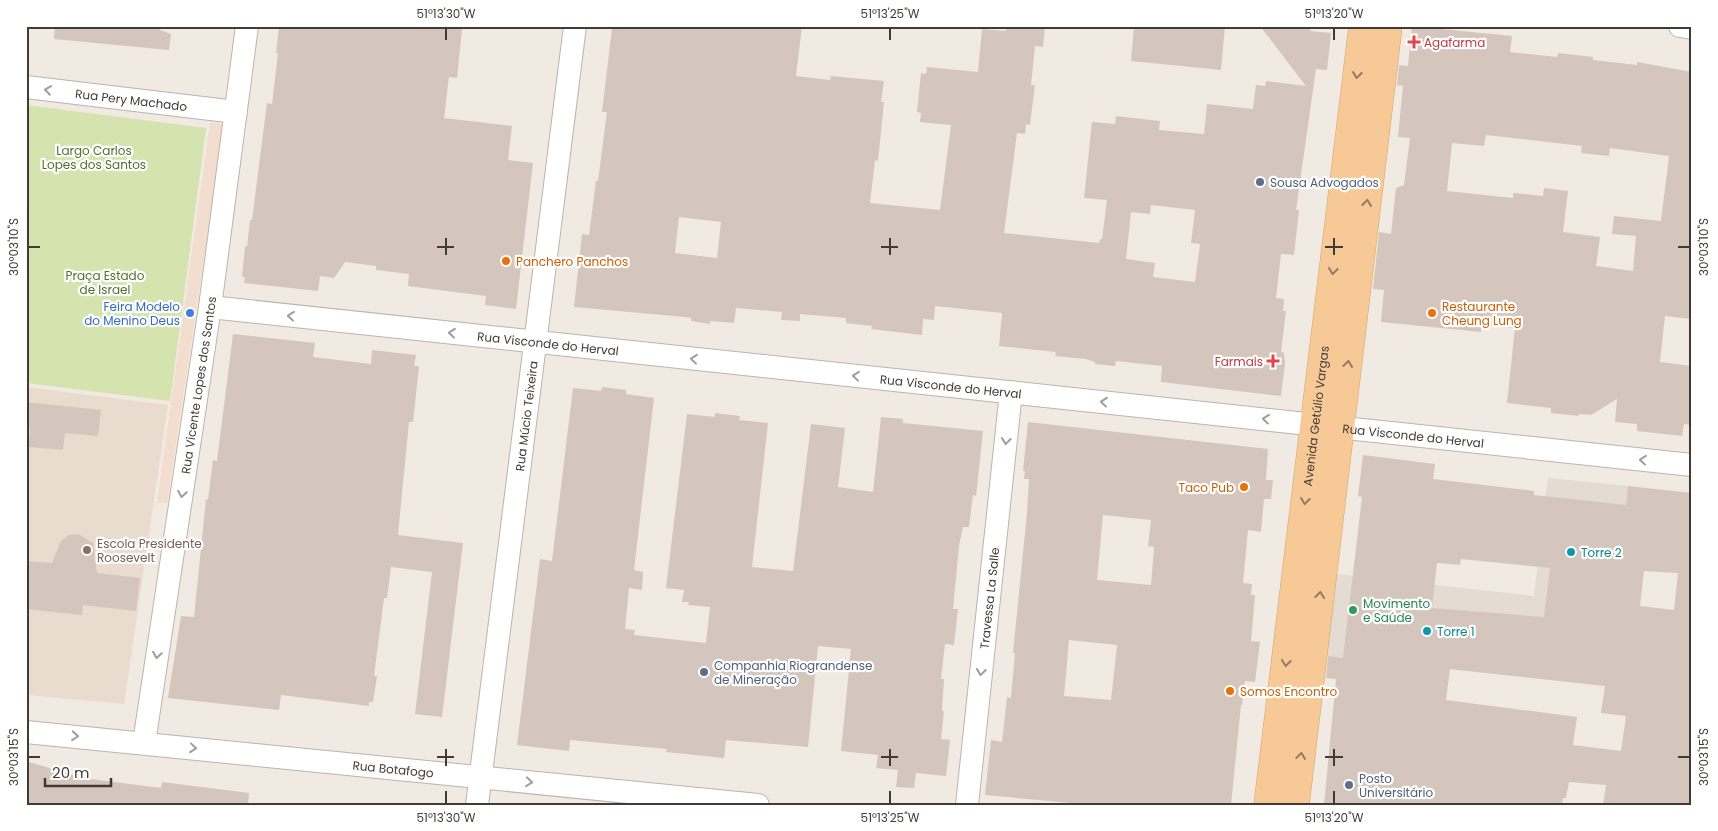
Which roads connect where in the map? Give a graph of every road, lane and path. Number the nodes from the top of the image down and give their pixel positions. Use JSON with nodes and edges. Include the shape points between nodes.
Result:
{"nodes":[{"id":1,"x":247,"y":26,"type":"edge"},
{"id":2,"x":575,"y":26,"type":"edge"},
{"id":3,"x":1363,"y":26,"type":"edge"},
{"id":4,"x":1388,"y":26,"type":"edge"},
{"id":5,"x":1680,"y":26,"type":"edge"},
{"id":6,"x":1692,"y":28,"type":"edge"},
{"id":7,"x":26,"y":86,"type":"edge"},
{"id":8,"x":236,"y":112,"type":"junction"},
{"id":9,"x":210,"y":308,"type":"junction"},
{"id":10,"x":535,"y":342,"type":"junction"},
{"id":11,"x":1011,"y":392,"type":"junction"},
{"id":12,"x":1329,"y":416,"type":"junction"},
{"id":13,"x":1692,"y":466,"type":"edge"},
{"id":14,"x":26,"y":732,"type":"edge"},
{"id":15,"x":144,"y":743,"type":"junction"},
{"id":16,"x":480,"y":777,"type":"junction"},
{"id":17,"x":477,"y":805,"type":"edge"},
{"id":18,"x":758,"y":805,"type":"edge"},
{"id":19,"x":967,"y":805,"type":"edge"},
{"id":20,"x":1268,"y":805,"type":"edge"},
{"id":21,"x":1295,"y":805,"type":"edge"}],
"edges":[{"from":1,"to":8,"type":"street","name":"Rua Vicente Lopes dos Santos"},
{"from":2,"to":10,"type":"street","name":"Rua Múcio Teixeira"},
{"from":3,"to":12,"type":"main road","name":"Avenida Getúlio Vargas","one_way":true},
{"from":12,"to":4,"type":"main road","name":"Avenida Getúlio Vargas","one_way":true},
{"from":5,"to":6,"type":"street"},
{"from":8,"to":7,"type":"street","name":"Rua Pery Machado","one_way":true},
{"from":8,"to":9,"type":"street","name":"Rua Vicente Lopes dos Santos"},
{"from":10,"to":9,"type":"street","name":"Rua Visconde do Herval","one_way":true},
{"from":9,"to":15,"type":"street","name":"Rua Vicente Lopes dos Santos","one_way":true},
{"from":11,"to":10,"type":"street","name":"Rua Visconde do Herval","one_way":true},
{"from":10,"to":16,"type":"street","name":"Rua Múcio Teixeira"},
{"from":12,"to":11,"type":"street","name":"Rua Visconde do Herval","one_way":true},
{"from":11,"to":19,"type":"street","name":"Travessa La Salle","one_way":true},
{"from":13,"to":12,"type":"street","name":"Rua Visconde do Herval","one_way":true},
{"from":12,"to":20,"type":"main road","name":"Avenida Getúlio Vargas","one_way":true},
{"from":21,"to":12,"type":"main road","name":"Avenida Getúlio Vargas","one_way":true},
{"from":14,"to":15,"type":"street","name":"Rua Botafogo","one_way":true},
{"from":15,"to":16,"type":"street","name":"Rua Botafogo","one_way":true},
{"from":16,"to":17,"type":"street","name":"Rua Múcio Teixeira"},
{"from":16,"to":18,"type":"street","name":"Rua Botafogo","one_way":true}]}
